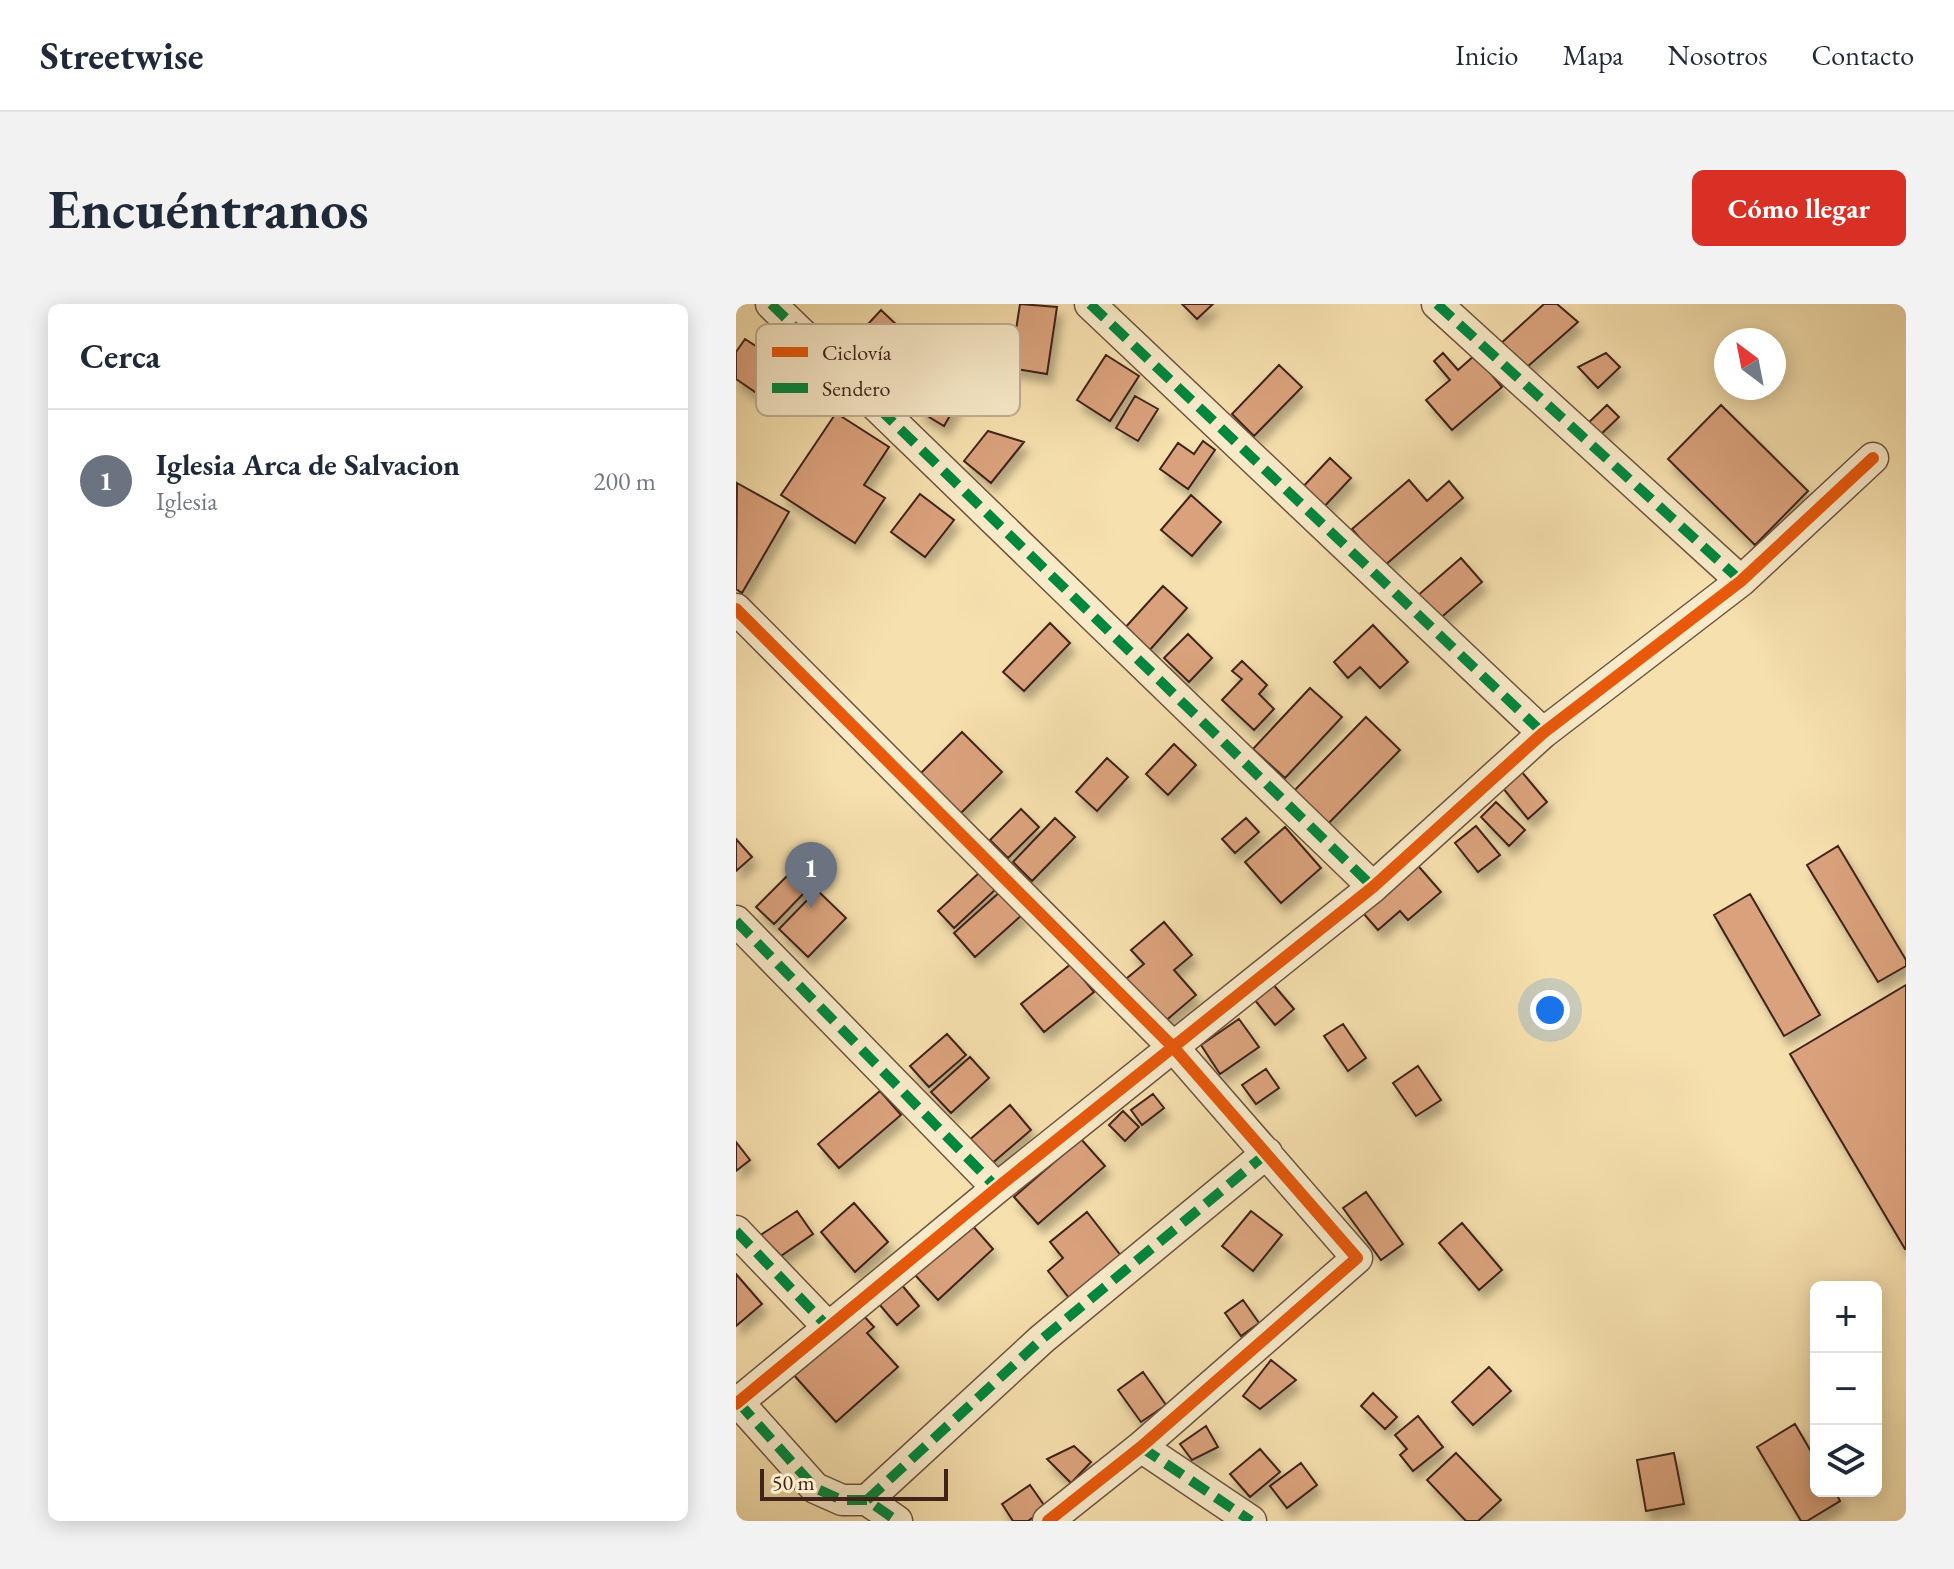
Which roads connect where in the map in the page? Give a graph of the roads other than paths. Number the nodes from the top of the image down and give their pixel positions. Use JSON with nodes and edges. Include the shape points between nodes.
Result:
{"nodes":[{"id":1,"x":771,"y":304,"type":"edge"},
{"id":2,"x":1090,"y":304,"type":"edge"},
{"id":3,"x":1437,"y":304,"type":"edge"},
{"id":4,"x":792,"y":324,"type":"edge"},
{"id":5,"x":887,"y":416,"type":"edge"},
{"id":6,"x":1873,"y":458,"type":"dead end"},
{"id":7,"x":1741,"y":581,"type":"junction"},
{"id":8,"x":736,"y":609,"type":"edge"},
{"id":9,"x":1543,"y":733,"type":"junction"},
{"id":10,"x":1373,"y":887,"type":"junction"},
{"id":11,"x":736,"y":921,"type":"edge"},
{"id":12,"x":1174,"y":1048,"type":"junction"},
{"id":13,"x":1267,"y":1153,"type":"junction"},
{"id":14,"x":997,"y":1188,"type":"junction"},
{"id":15,"x":736,"y":1231,"type":"edge"},
{"id":16,"x":827,"y":1326,"type":"junction"},
{"id":17,"x":737,"y":1403,"type":"edge"},
{"id":18,"x":1141,"y":1447,"type":"junction"},
{"id":19,"x":867,"y":1500,"type":"junction"},
{"id":20,"x":897,"y":1521,"type":"edge"},
{"id":21,"x":1048,"y":1521,"type":"edge"},
{"id":22,"x":1251,"y":1521,"type":"edge"}],
"edges":[{"from":1,"to":4,"type":"street"},
{"from":2,"to":9,"type":"street"},
{"from":3,"to":7,"type":"street"},
{"from":5,"to":10,"type":"street"},
{"from":6,"to":7,"type":"street"},
{"from":7,"to":9,"type":"street"},
{"from":8,"to":12,"type":"street"},
{"from":9,"to":10,"type":"street"},
{"from":10,"to":12,"type":"street"},
{"from":11,"to":14,"type":"street"},
{"from":12,"to":13,"type":"street"},
{"from":12,"to":14,"type":"street"},
{"from":13,"to":18,"type":"street","via":[[1357,1258]]},
{"from":13,"to":19,"type":"street","via":[[1042,1339]]},
{"from":14,"to":16,"type":"street"},
{"from":15,"to":16,"type":"street"},
{"from":16,"to":17,"type":"street"},
{"from":17,"to":19,"type":"street","via":[[815,1488],[842,1500]]},
{"from":18,"to":21,"type":"street"},
{"from":18,"to":22,"type":"street"},
{"from":19,"to":20,"type":"street"}]}
